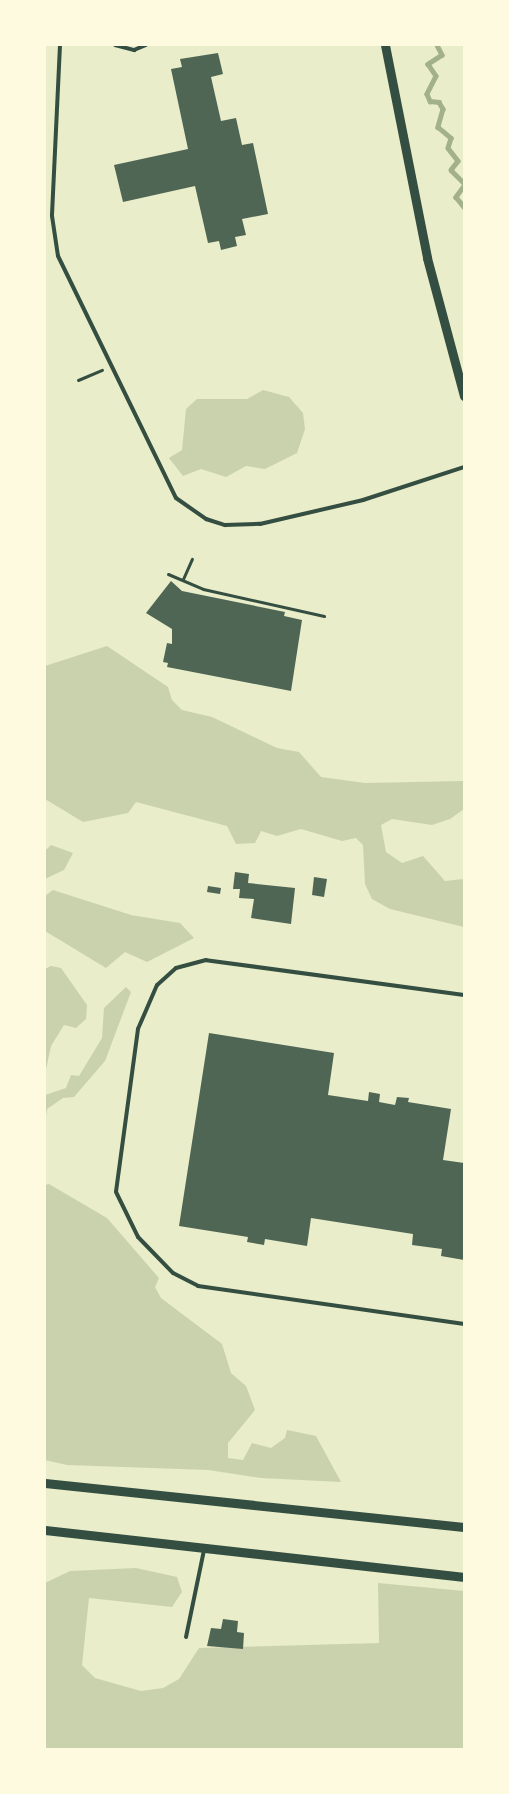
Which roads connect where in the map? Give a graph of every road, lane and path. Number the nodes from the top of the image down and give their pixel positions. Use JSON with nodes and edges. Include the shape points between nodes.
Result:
{"nodes":[{"id":1,"x":60,"y":45,"type":"edge"},
{"id":2,"x":115,"y":45,"type":"edge"},
{"id":3,"x":146,"y":45,"type":"edge"},
{"id":4,"x":385,"y":45,"type":"edge"},
{"id":5,"x":102,"y":370,"type":"dead end"},
{"id":6,"x":78,"y":380,"type":"dead end"},
{"id":7,"x":464,"y":396,"type":"edge"},
{"id":8,"x":464,"y":468,"type":"edge"},
{"id":9,"x":192,"y":559,"type":"dead end"},
{"id":10,"x":168,"y":574,"type":"dead end"},
{"id":11,"x":182,"y":580,"type":"junction"},
{"id":12,"x":324,"y":616,"type":"dead end"},
{"id":13,"x":464,"y":995,"type":"edge"},
{"id":14,"x":464,"y":1324,"type":"edge"},
{"id":15,"x":45,"y":1483,"type":"edge"},
{"id":16,"x":464,"y":1527,"type":"edge"},
{"id":17,"x":45,"y":1530,"type":"edge"},
{"id":18,"x":204,"y":1546,"type":"junction"},
{"id":19,"x":464,"y":1577,"type":"edge"},
{"id":20,"x":186,"y":1637,"type":"dead end"}],
"edges":[{"from":1,"to":8,"type":"lane","via":[[52,216],[58,256],[176,498],[206,519],[225,525],[260,524],[363,500]]},
{"from":2,"to":3,"type":"lane","via":[[134,50]]},
{"from":4,"to":7,"type":"street","via":[[427,258]]},
{"from":5,"to":6,"type":"path"},
{"from":9,"to":11,"type":"path"},
{"from":10,"to":11,"type":"path"},
{"from":11,"to":12,"type":"path","via":[[203,589]]},
{"from":13,"to":14,"type":"lane","via":[[206,960],[176,968],[152,993],[138,1029],[116,1192],[125,1216],[144,1244],[173,1273],[198,1286]]},
{"from":15,"to":16,"type":"street"},
{"from":17,"to":18,"type":"street"},
{"from":18,"to":19,"type":"street"},
{"from":18,"to":20,"type":"lane"}]}
